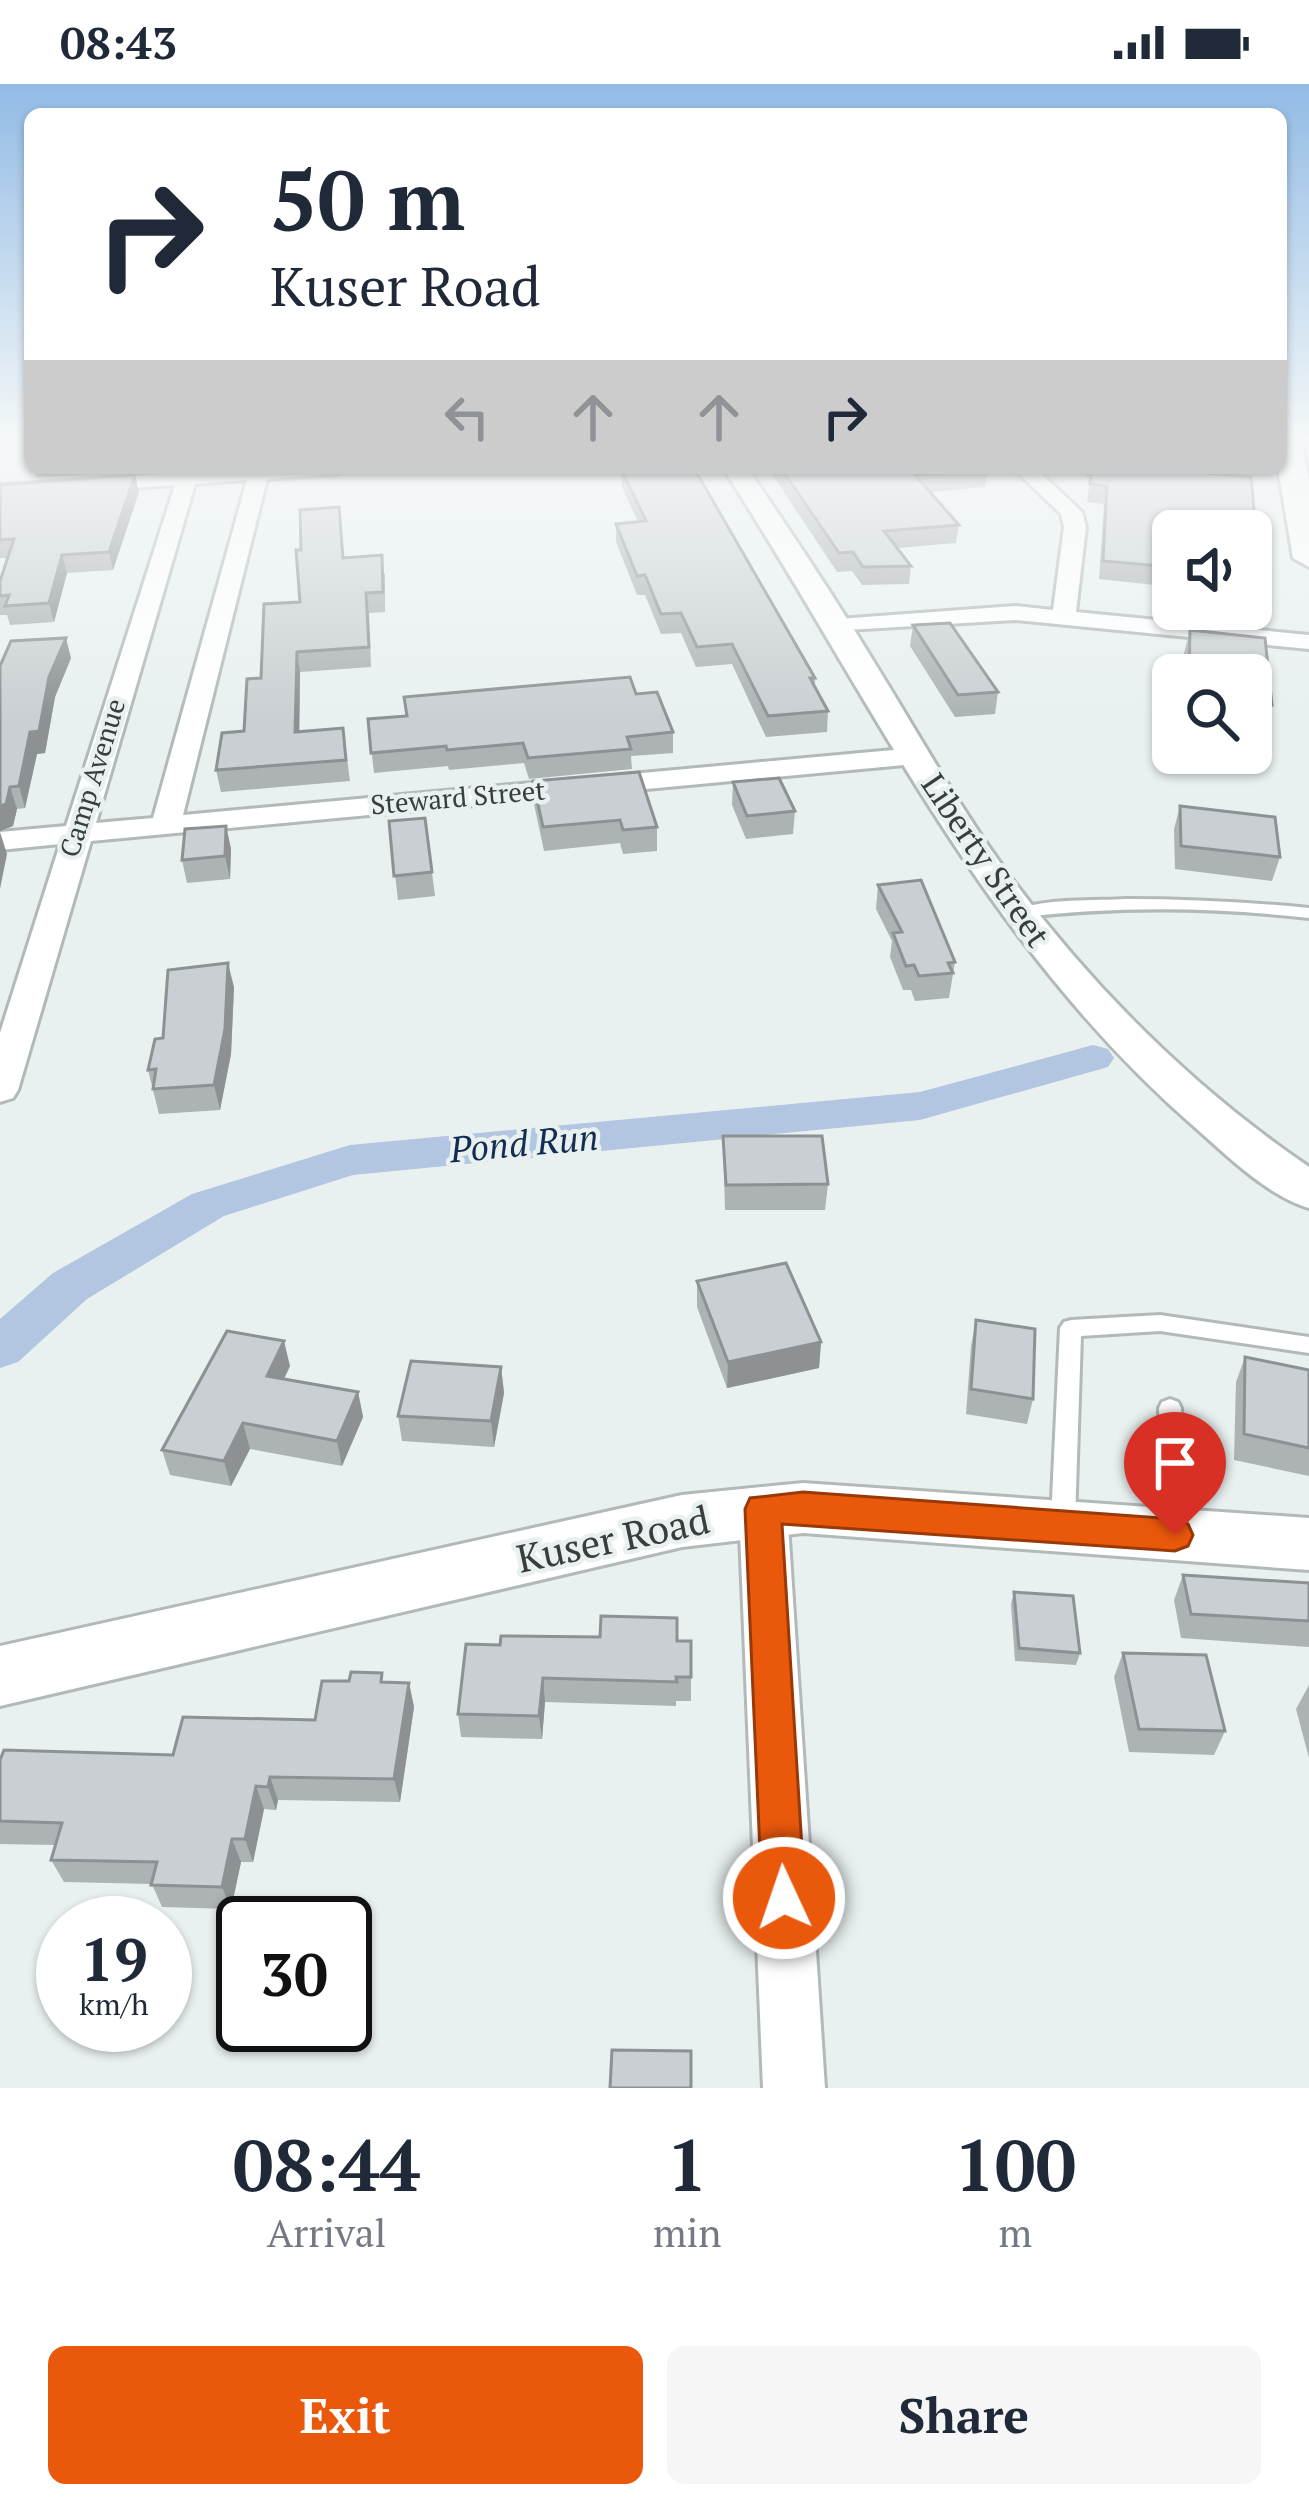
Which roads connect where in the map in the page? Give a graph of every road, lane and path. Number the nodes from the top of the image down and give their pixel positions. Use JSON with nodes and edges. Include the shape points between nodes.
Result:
{"nodes":[{"id":1,"x":169,"y":533,"type":"edge"},
{"id":2,"x":244,"y":533,"type":"edge"},
{"id":3,"x":777,"y":533,"type":"edge"},
{"id":4,"x":1074,"y":533,"type":"edge"},
{"id":5,"x":1064,"y":616,"type":"junction"},
{"id":6,"x":838,"y":626,"type":"junction"},
{"id":7,"x":1309,"y":641,"type":"edge"},
{"id":8,"x":916,"y":756,"type":"junction"},
{"id":9,"x":166,"y":825,"type":"junction"},
{"id":10,"x":75,"y":833,"type":"junction"},
{"id":11,"x":0,"y":841,"type":"edge"},
{"id":12,"x":1017,"y":913,"type":"junction"},
{"id":13,"x":1309,"y":913,"type":"edge"},
{"id":14,"x":0,"y":1090,"type":"edge"},
{"id":15,"x":1309,"y":1191,"type":"edge"},
{"id":16,"x":1309,"y":1345,"type":"edge"},
{"id":17,"x":1170,"y":1408,"type":"dead end"},
{"id":18,"x":763,"y":1509,"type":"junction"},
{"id":19,"x":1062,"y":1527,"type":"junction"},
{"id":20,"x":1175,"y":1535,"type":"junction"},
{"id":21,"x":1309,"y":1544,"type":"edge"},
{"id":22,"x":0,"y":1676,"type":"edge"},
{"id":23,"x":794,"y":2088,"type":"edge"}],
"edges":[{"from":1,"to":10,"type":"street","name":"Camp Avenue"},
{"from":2,"to":9,"type":"street"},
{"from":3,"to":6,"type":"street","name":"Liberty Street"},
{"from":4,"to":5,"type":"street"},
{"from":5,"to":6,"type":"street"},
{"from":5,"to":7,"type":"street"},
{"from":6,"to":8,"type":"street","name":"Liberty Street"},
{"from":8,"to":9,"type":"street","name":"Steward Street"},
{"from":8,"to":12,"type":"street","name":"Liberty Street"},
{"from":9,"to":10,"type":"street","name":"Steward Street"},
{"from":10,"to":11,"type":"street","name":"Steward Street"},
{"from":10,"to":14,"type":"street","name":"Camp Avenue"},
{"from":12,"to":13,"type":"lane","via":[[1090,903]]},
{"from":12,"to":15,"type":"street","name":"Liberty Street","via":[[1109,1022]]},
{"from":16,"to":19,"type":"lane","via":[[1160,1323],[1071,1328]]},
{"from":17,"to":20,"type":"lane"},
{"from":18,"to":19,"type":"street","name":"Kuser Road"},
{"from":18,"to":22,"type":"street","name":"Kuser Road"},
{"from":18,"to":23,"type":"street"},
{"from":19,"to":20,"type":"street","name":"Kuser Road"},
{"from":20,"to":21,"type":"street","name":"Kuser Road"}]}
